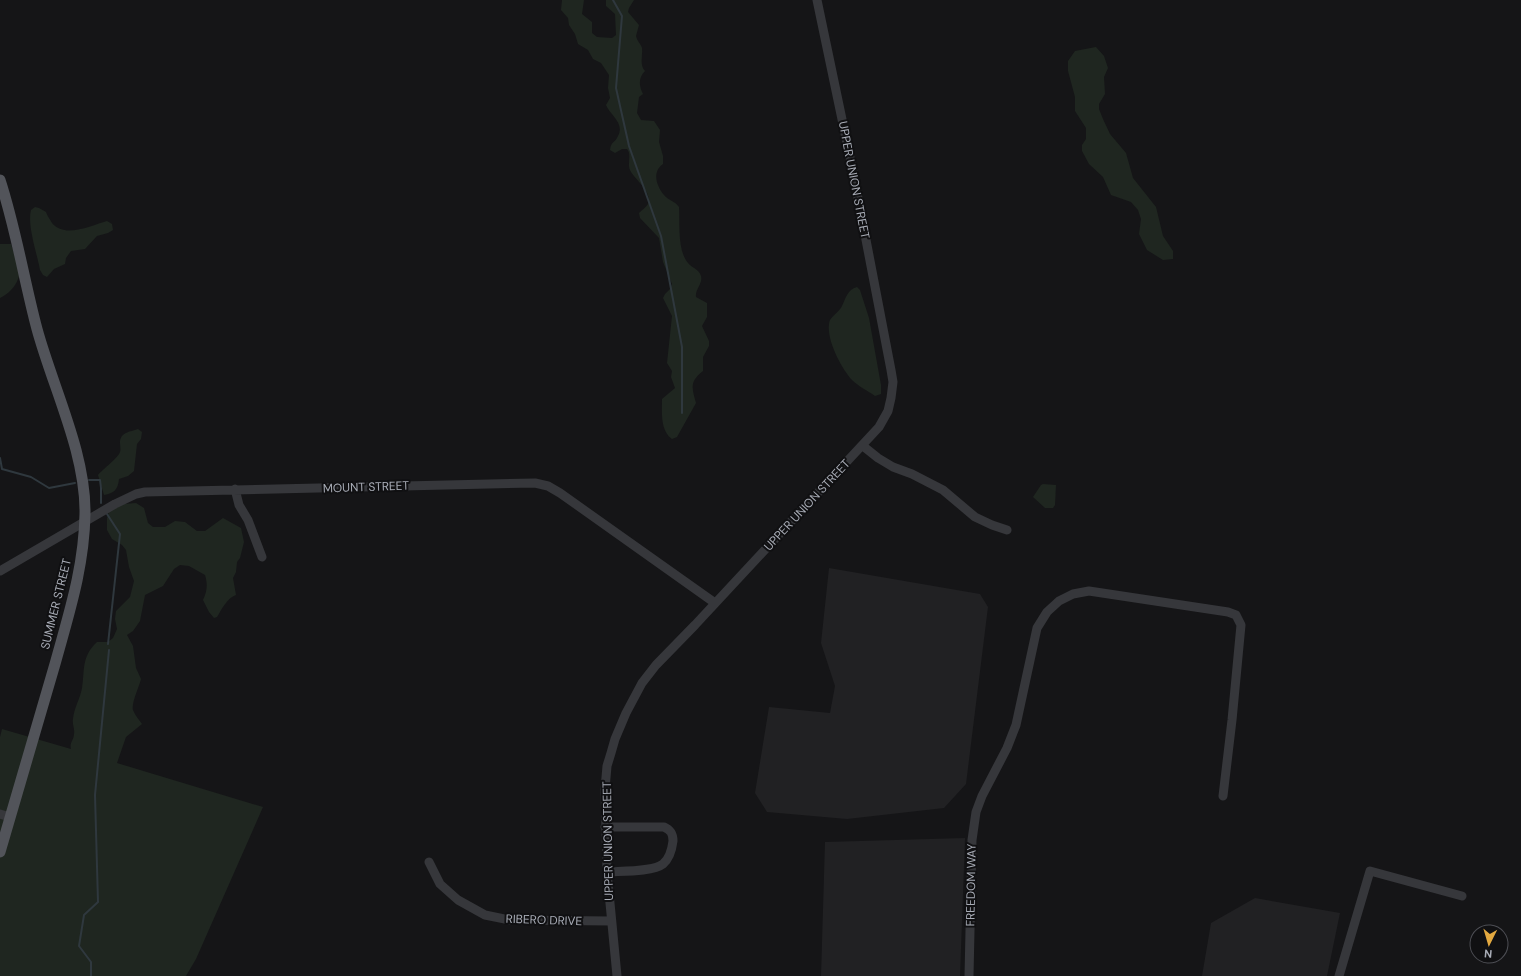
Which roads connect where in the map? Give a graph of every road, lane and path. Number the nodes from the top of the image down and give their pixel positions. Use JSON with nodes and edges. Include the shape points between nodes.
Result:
{"nodes":[{"id":1,"x":817,"y":0,"type":"edge"},
{"id":2,"x":0,"y":180,"type":"edge"},
{"id":3,"x":863,"y":446,"type":"junction"},
{"id":4,"x":235,"y":489,"type":"junction"},
{"id":5,"x":85,"y":522,"type":"junction"},
{"id":6,"x":1007,"y":530,"type":"dead end"},
{"id":7,"x":262,"y":557,"type":"dead end"},
{"id":8,"x":0,"y":571,"type":"edge"},
{"id":9,"x":715,"y":603,"type":"junction"},
{"id":10,"x":1223,"y":796,"type":"dead end"},
{"id":11,"x":5,"y":815,"type":"edge"},
{"id":12,"x":605,"y":827,"type":"junction"},
{"id":13,"x":0,"y":852,"type":"edge"},
{"id":14,"x":429,"y":862,"type":"dead end"},
{"id":15,"x":607,"y":872,"type":"junction"},
{"id":16,"x":1462,"y":896,"type":"dead end"},
{"id":17,"x":611,"y":922,"type":"junction"},
{"id":18,"x":617,"y":976,"type":"edge"},
{"id":19,"x":969,"y":976,"type":"edge"},
{"id":20,"x":1339,"y":976,"type":"edge"}],
"edges":[{"from":1,"to":3,"type":"street","name":"UPPER UNION STREET","via":[[882,315],[893,382],[888,411]]},
{"from":2,"to":5,"type":"main road","name":"SUMMER STREET","via":[[37,327],[76,447],[81,470]]},
{"from":3,"to":6,"type":"street","via":[[893,467],[943,490],[975,517]]},
{"from":3,"to":9,"type":"street","name":"UPPER UNION STREET"},
{"from":4,"to":5,"type":"street","name":"MOUNT STREET","via":[[145,492],[125,499]]},
{"from":4,"to":7,"type":"street","via":[[239,505],[248,520]]},
{"from":4,"to":9,"type":"street","name":"MOUNT STREET","via":[[535,483],[548,486]]},
{"from":5,"to":8,"type":"street","name":"MOUNT STREET"},
{"from":5,"to":11,"type":"main road","name":"SUMMER STREET","via":[[84,544],[72,604]]},
{"from":9,"to":12,"type":"street","name":"UPPER UNION STREET","via":[[656,666],[634,698],[615,739],[608,766]]},
{"from":10,"to":19,"type":"street","name":"FREEDOM WAY","via":[[1241,625],[1236,615],[1089,591],[1073,594],[1059,601],[1047,612],[1037,628],[1016,725],[976,812],[972,840]]},
{"from":11,"to":13,"type":"main road","name":"SUMMER STREET"},
{"from":12,"to":15,"type":"street","name":"UPPER UNION STREET"},
{"from":12,"to":15,"type":"street","via":[[664,827],[669,829],[673,836],[670,852],[662,864],[655,868]]},
{"from":14,"to":17,"type":"street","name":"RIBERO DRIVE","via":[[440,884],[458,900],[485,915],[510,920]]},
{"from":15,"to":17,"type":"street","name":"UPPER UNION STREET"},
{"from":16,"to":20,"type":"street","via":[[1370,871]]},
{"from":17,"to":18,"type":"street","name":"UPPER UNION STREET"}]}
